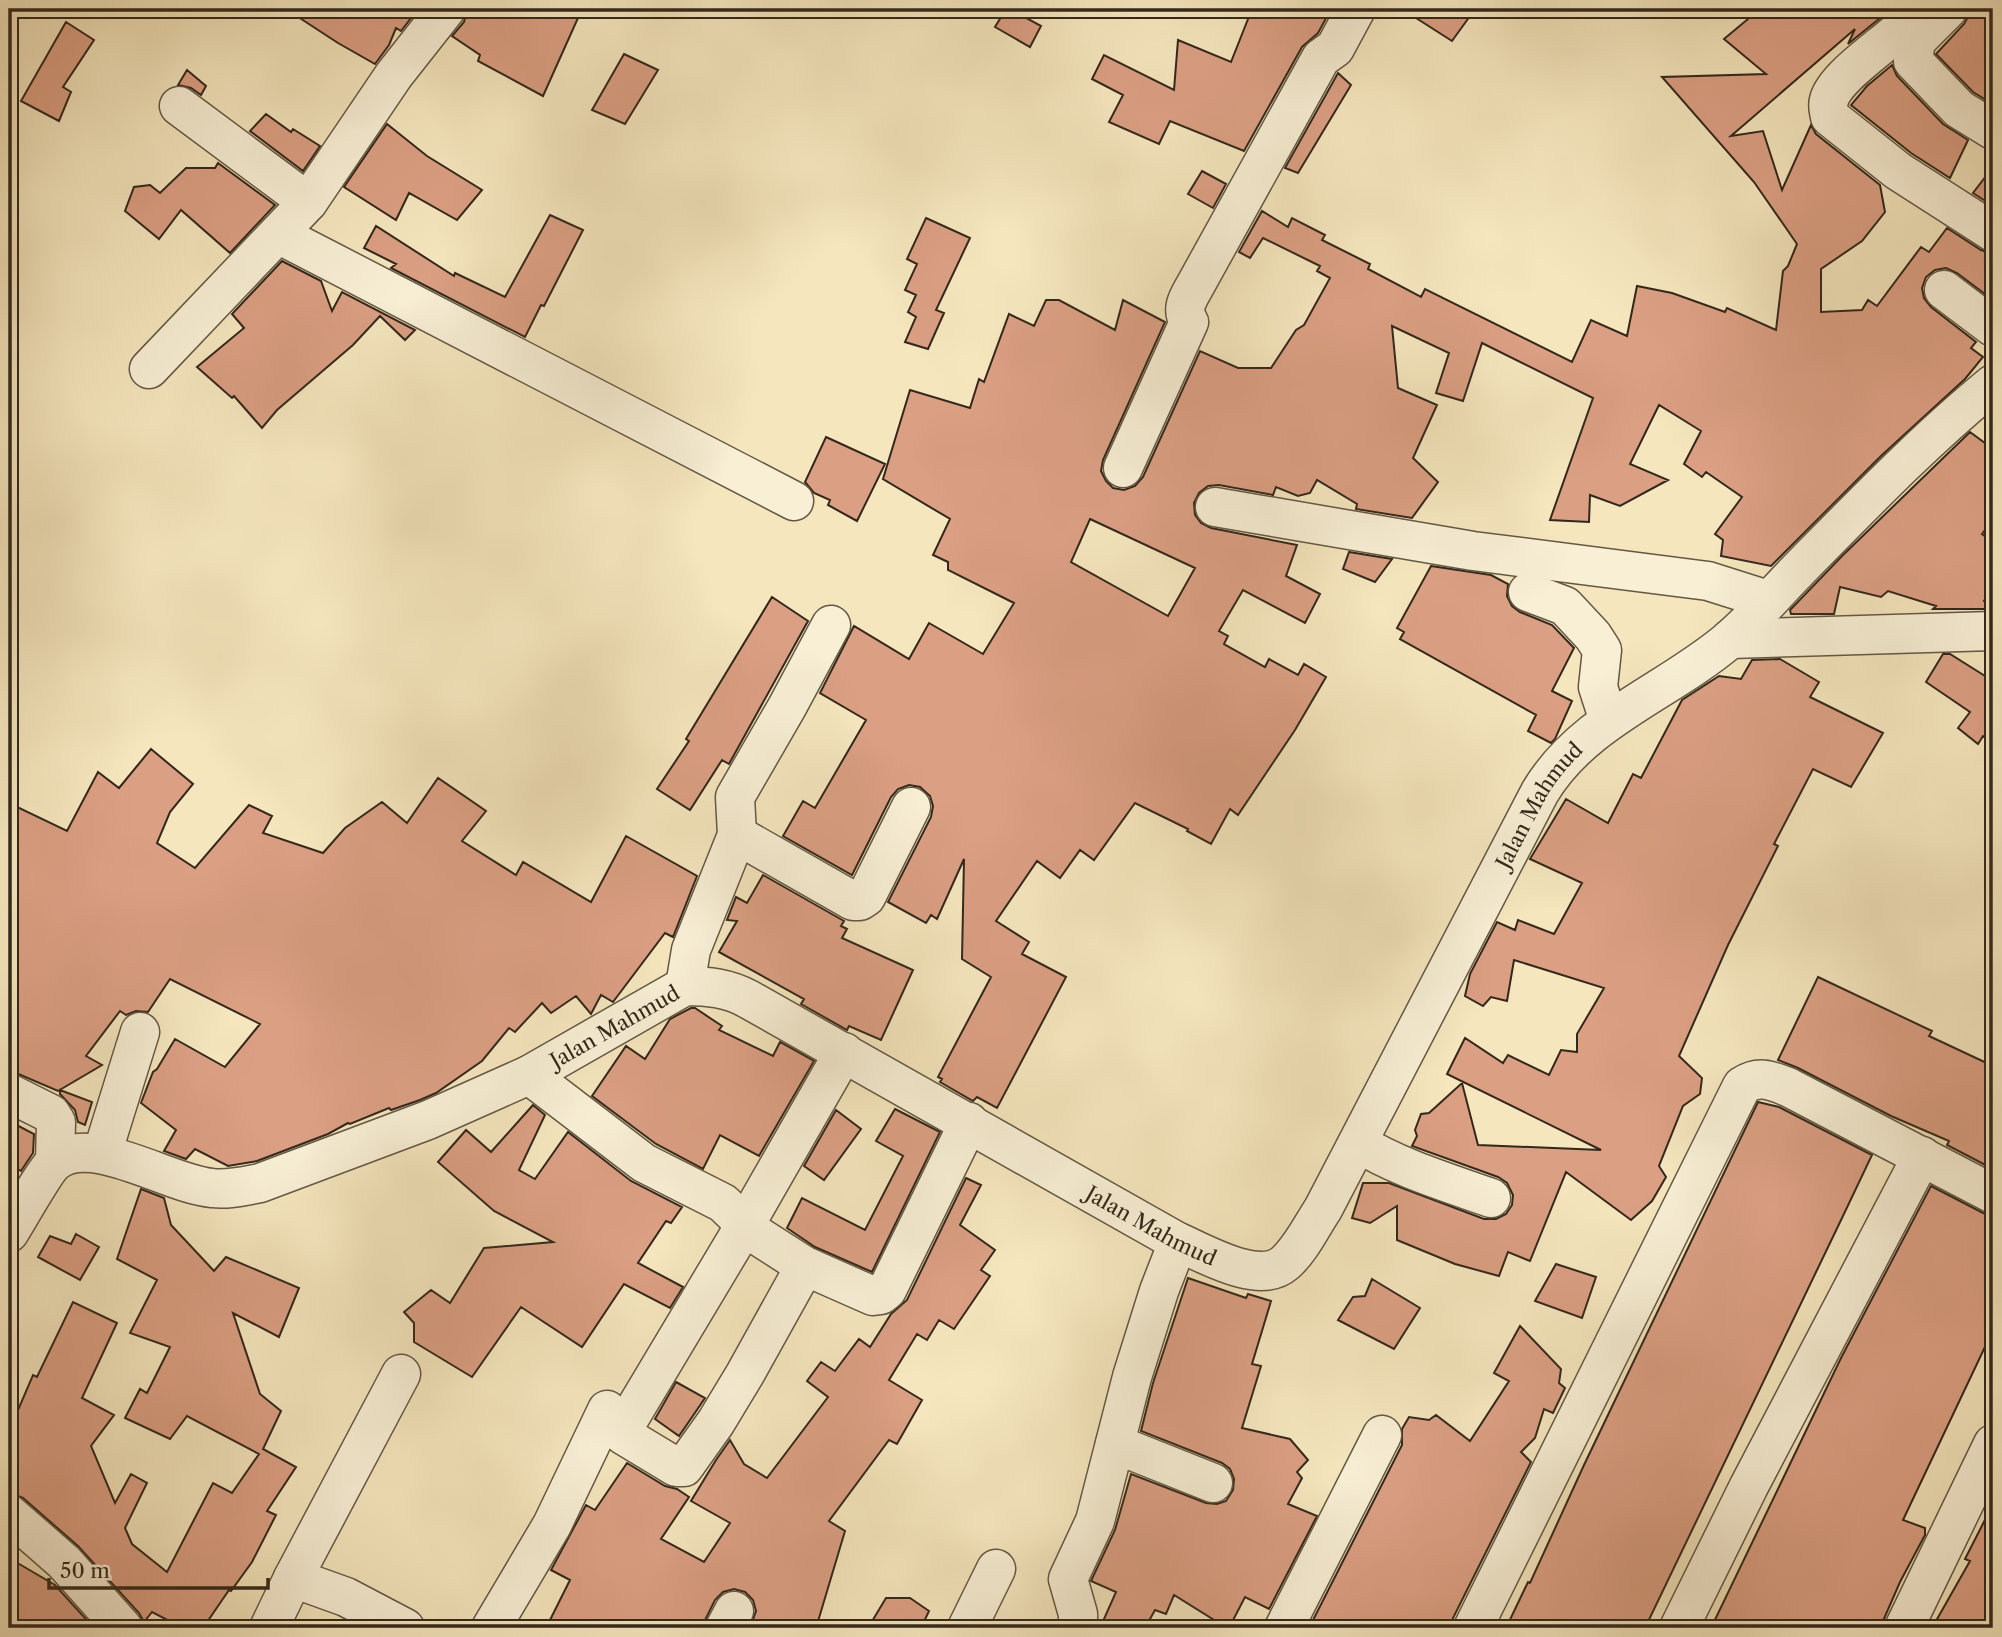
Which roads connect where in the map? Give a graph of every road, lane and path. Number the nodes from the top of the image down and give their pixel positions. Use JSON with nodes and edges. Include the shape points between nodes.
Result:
{"nodes":[{"id":1,"x":446,"y":9,"type":"edge"},
{"id":2,"x":1356,"y":9,"type":"edge"},
{"id":3,"x":1905,"y":9,"type":"edge"},
{"id":4,"x":1948,"y":9,"type":"edge"},
{"id":5,"x":179,"y":106,"type":"dead end"},
{"id":6,"x":1993,"y":130,"type":"edge"},
{"id":7,"x":309,"y":202,"type":"junction"},
{"id":8,"x":1993,"y":232,"type":"edge"},
{"id":9,"x":278,"y":234,"type":"junction"},
{"id":10,"x":1944,"y":290,"type":"dead end"},
{"id":11,"x":1993,"y":327,"type":"edge"},
{"id":12,"x":149,"y":369,"type":"dead end"},
{"id":13,"x":1993,"y":384,"type":"edge"},
{"id":14,"x":1123,"y":467,"type":"dead end"},
{"id":15,"x":794,"y":501,"type":"dead end"},
{"id":16,"x":1215,"y":507,"type":"dead end"},
{"id":17,"x":1528,"y":592,"type":"dead end"},
{"id":18,"x":1768,"y":600,"type":"junction"},
{"id":19,"x":831,"y":625,"type":"dead end"},
{"id":20,"x":1993,"y":631,"type":"edge"},
{"id":21,"x":1730,"y":639,"type":"junction"},
{"id":22,"x":1609,"y":721,"type":"junction"},
{"id":23,"x":911,"y":807,"type":"dead end"},
{"id":24,"x":737,"y":835,"type":"junction"},
{"id":25,"x":685,"y":986,"type":"junction"},
{"id":26,"x":140,"y":1032,"type":"dead end"},
{"id":27,"x":844,"y":1052,"type":"junction"},
{"id":28,"x":529,"y":1075,"type":"junction"},
{"id":29,"x":9,"y":1093,"type":"edge"},
{"id":30,"x":969,"y":1122,"type":"junction"},
{"id":31,"x":1358,"y":1143,"type":"junction"},
{"id":32,"x":102,"y":1154,"type":"junction"},
{"id":33,"x":1922,"y":1156,"type":"junction"},
{"id":34,"x":55,"y":1161,"type":"junction"},
{"id":35,"x":1993,"y":1195,"type":"edge"},
{"id":36,"x":1491,"y":1198,"type":"dead end"},
{"id":37,"x":746,"y":1225,"type":"junction"},
{"id":38,"x":9,"y":1233,"type":"edge"},
{"id":39,"x":1178,"y":1242,"type":"junction"},
{"id":40,"x":805,"y":1266,"type":"junction"},
{"id":41,"x":401,"y":1374,"type":"dead end"},
{"id":42,"x":607,"y":1410,"type":"dead end"},
{"id":43,"x":1382,"y":1435,"type":"dead end"},
{"id":44,"x":1115,"y":1444,"type":"junction"},
{"id":45,"x":1993,"y":1444,"type":"edge"},
{"id":46,"x":1213,"y":1483,"type":"dead end"},
{"id":47,"x":9,"y":1514,"type":"edge"},
{"id":48,"x":996,"y":1569,"type":"dead end"},
{"id":49,"x":293,"y":1578,"type":"junction"},
{"id":50,"x":122,"y":1628,"type":"edge"},
{"id":51,"x":269,"y":1628,"type":"edge"},
{"id":52,"x":405,"y":1628,"type":"edge"},
{"id":53,"x":491,"y":1628,"type":"edge"},
{"id":54,"x":967,"y":1628,"type":"edge"},
{"id":55,"x":1078,"y":1628,"type":"edge"},
{"id":56,"x":1284,"y":1628,"type":"edge"},
{"id":57,"x":1473,"y":1628,"type":"edge"},
{"id":58,"x":1679,"y":1628,"type":"edge"},
{"id":59,"x":1904,"y":1628,"type":"edge"}],
"edges":[{"from":1,"to":7,"type":"street","via":[[394,75]]},
{"from":2,"to":14,"type":"street","via":[[1335,48],[1321,58],[1195,284],[1185,304],[1189,322]]},
{"from":3,"to":8,"type":"street","via":[[1908,22],[1837,84],[1829,98],[1830,117],[1898,171]]},
{"from":4,"to":6,"type":"street","via":[[1916,41],[1913,61],[1959,109]]},
{"from":5,"to":7,"type":"street"},
{"from":7,"to":9,"type":"street"},
{"from":9,"to":12,"type":"street"},
{"from":9,"to":15,"type":"street"},
{"from":10,"to":11,"type":"street"},
{"from":13,"to":18,"type":"street","name":"Jalan Mahmud","via":[[1880,487]]},
{"from":16,"to":18,"type":"street","via":[[1473,551],[1708,581]]},
{"from":17,"to":22,"type":"street","via":[[1565,606],[1602,650],[1598,687]]},
{"from":18,"to":21,"type":"street","name":"Jalan Mahmud"},
{"from":19,"to":24,"type":"street","via":[[735,797]]},
{"from":20,"to":21,"type":"street"},
{"from":21,"to":22,"type":"street","name":"Jalan Mahmud"},
{"from":22,"to":31,"type":"street","name":"Jalan Mahmud","via":[[1567,755],[1546,781]]},
{"from":23,"to":24,"type":"street","via":[[860,901]]},
{"from":24,"to":25,"type":"street","via":[[691,950]]},
{"from":25,"to":27,"type":"street","name":"Jalan Mahmud","via":[[735,992]]},
{"from":25,"to":28,"type":"street","name":"Jalan Mahmud"},
{"from":26,"to":32,"type":"street"},
{"from":27,"to":30,"type":"street","name":"Jalan Mahmud"},
{"from":27,"to":37,"type":"street"},
{"from":28,"to":32,"type":"street","name":"Jalan Mahmud","via":[[428,1120],[260,1183],[210,1188]]},
{"from":28,"to":37,"type":"street","via":[[644,1163],[723,1203]]},
{"from":29,"to":34,"type":"street","via":[[51,1114],[56,1122]]},
{"from":30,"to":39,"type":"street","name":"Jalan Mahmud"},
{"from":30,"to":40,"type":"street","via":[[887,1290],[873,1296]]},
{"from":31,"to":36,"type":"street","via":[[1406,1167]]},
{"from":31,"to":39,"type":"street","name":"Jalan Mahmud","via":[[1323,1209],[1283,1265],[1266,1271],[1243,1270]]},
{"from":32,"to":34,"type":"street","name":"Jalan Mahmud","via":[[81,1152]]},
{"from":33,"to":35,"type":"street"},
{"from":33,"to":57,"type":"street","via":[[1779,1083],[1761,1079],[1742,1086]]},
{"from":33,"to":58,"type":"street"},
{"from":34,"to":38,"type":"street"},
{"from":37,"to":40,"type":"street"},
{"from":37,"to":40,"type":"street","via":[[624,1435],[676,1467],[684,1467],[745,1374]]},
{"from":39,"to":44,"type":"street","via":[[1159,1290]]},
{"from":41,"to":49,"type":"street"},
{"from":42,"to":53,"type":"street","via":[[552,1525]]},
{"from":43,"to":56,"type":"street"},
{"from":44,"to":46,"type":"street"},
{"from":44,"to":55,"type":"street","via":[[1095,1521],[1068,1579]]},
{"from":45,"to":59,"type":"street"},
{"from":47,"to":50,"type":"street","via":[[64,1562]]},
{"from":48,"to":54,"type":"street"},
{"from":49,"to":51,"type":"street"},
{"from":49,"to":52,"type":"street","via":[[346,1597]]}]}
